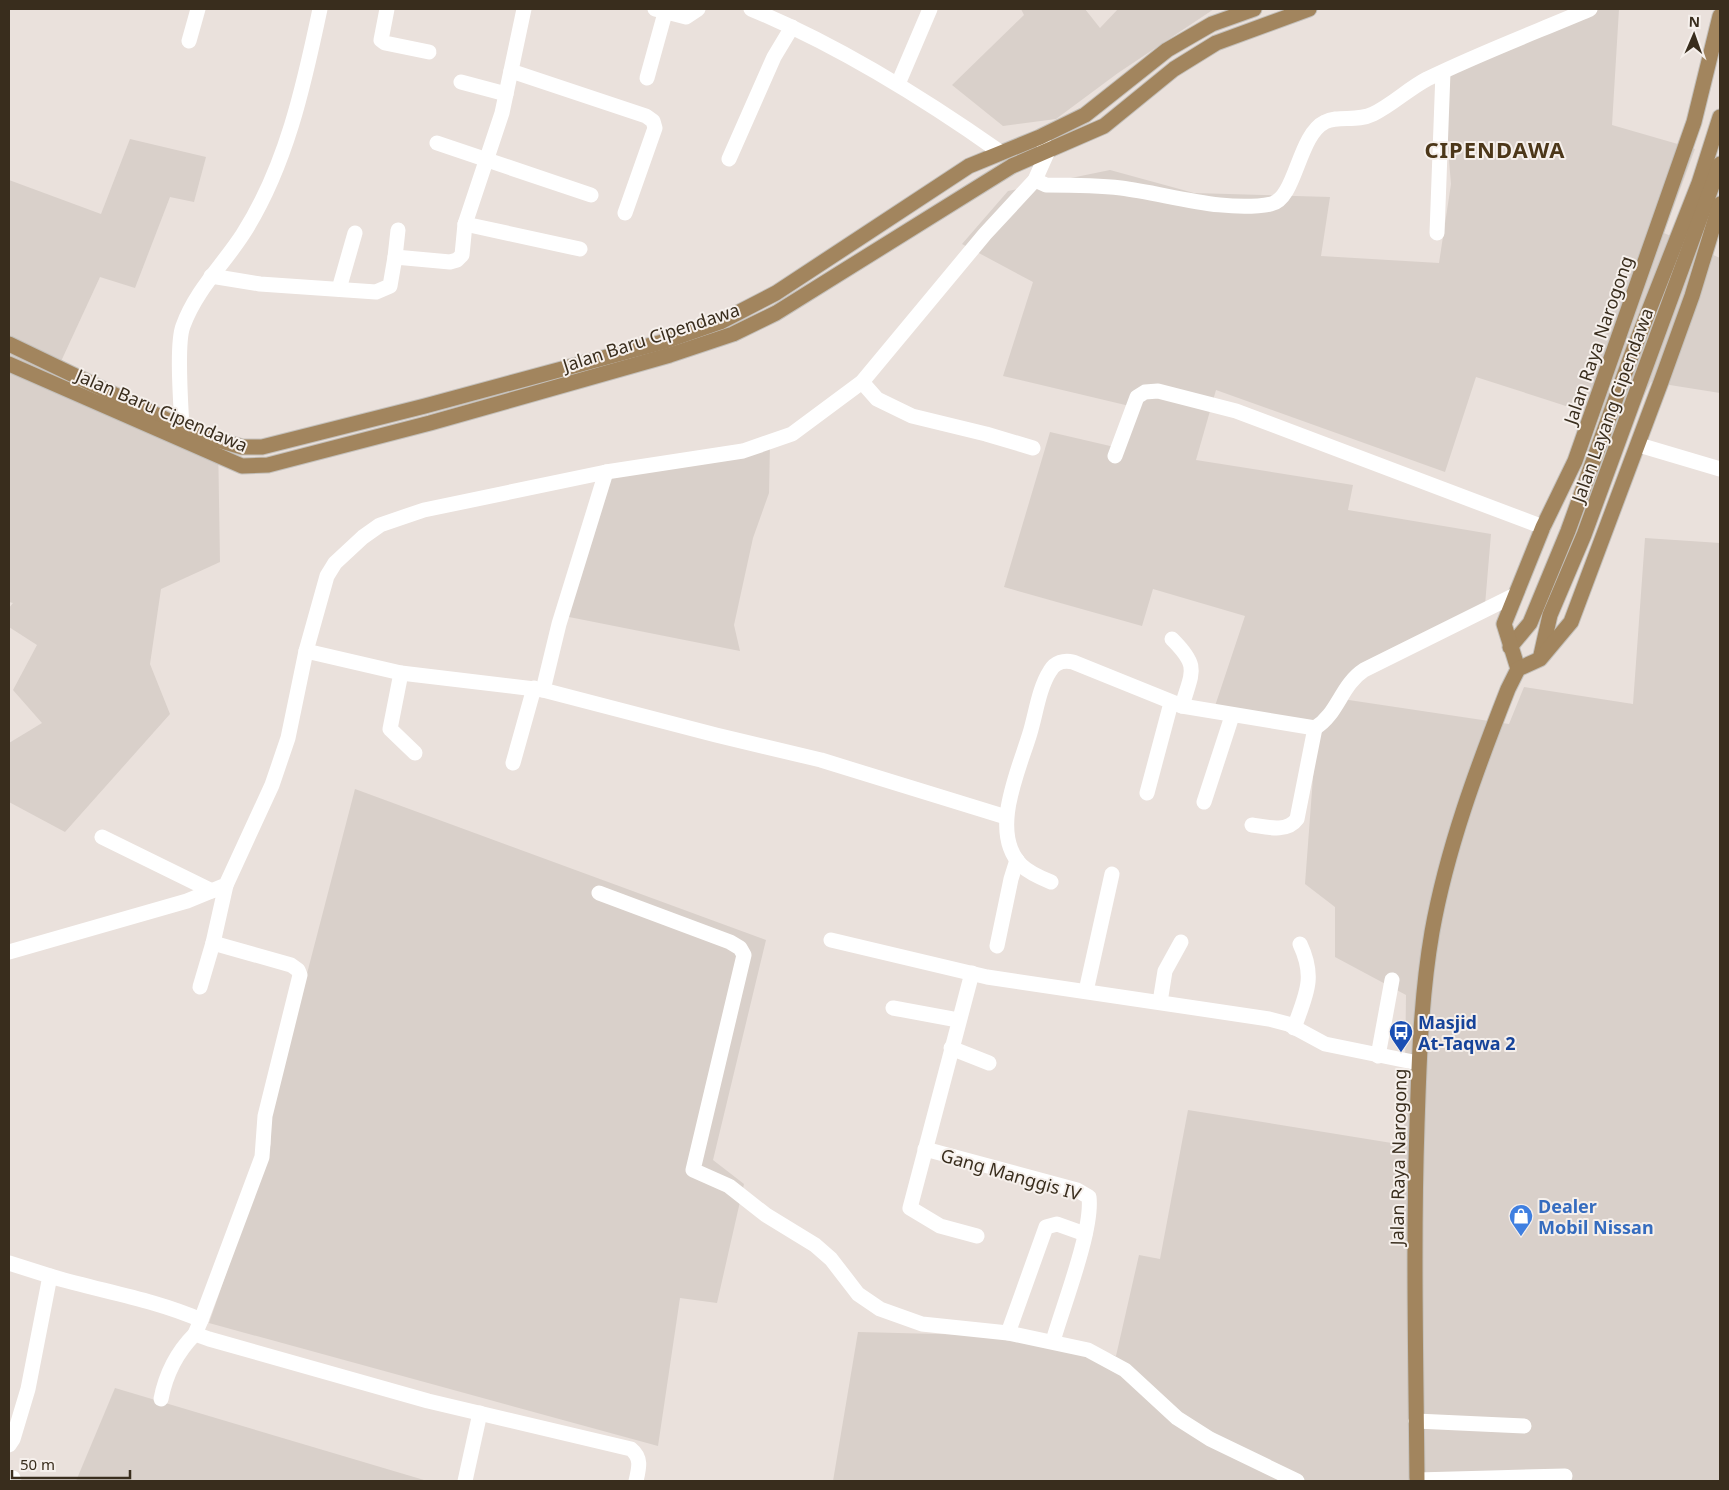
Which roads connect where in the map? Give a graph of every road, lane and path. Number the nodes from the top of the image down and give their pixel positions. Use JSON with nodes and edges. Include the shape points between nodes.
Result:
{"nodes":[{"id":1,"x":198,"y":9,"type":"edge"},
{"id":2,"x":320,"y":9,"type":"edge"},
{"id":3,"x":387,"y":9,"type":"edge"},
{"id":4,"x":524,"y":9,"type":"edge"},
{"id":5,"x":698,"y":9,"type":"edge"},
{"id":6,"x":751,"y":9,"type":"edge"},
{"id":7,"x":930,"y":9,"type":"edge"},
{"id":8,"x":1254,"y":9,"type":"edge"},
{"id":9,"x":1310,"y":9,"type":"edge"},
{"id":10,"x":1590,"y":9,"type":"edge"},
{"id":11,"x":660,"y":11,"type":"edge"},
{"id":12,"x":787,"y":19,"type":"edge"},
{"id":13,"x":1719,"y":23,"type":"edge"},
{"id":14,"x":189,"y":40,"type":"dead end"},
{"id":15,"x":429,"y":52,"type":"dead end"},
{"id":16,"x":511,"y":71,"type":"junction"},
{"id":17,"x":1443,"y":72,"type":"junction"},
{"id":18,"x":647,"y":78,"type":"dead end"},
{"id":19,"x":461,"y":82,"type":"dead end"},
{"id":20,"x":898,"y":84,"type":"junction"},
{"id":21,"x":506,"y":94,"type":"junction"},
{"id":22,"x":1720,"y":117,"type":"edge"},
{"id":23,"x":1040,"y":137,"type":"junction"},
{"id":24,"x":437,"y":144,"type":"dead end"},
{"id":25,"x":1048,"y":151,"type":"junction"},
{"id":26,"x":1000,"y":152,"type":"junction"},
{"id":27,"x":729,"y":159,"type":"dead end"},
{"id":28,"x":485,"y":161,"type":"junction"},
{"id":29,"x":1720,"y":164,"type":"edge"},
{"id":30,"x":1036,"y":180,"type":"junction"},
{"id":31,"x":591,"y":196,"type":"dead end"},
{"id":32,"x":1720,"y":204,"type":"edge"},
{"id":33,"x":625,"y":213,"type":"dead end"},
{"id":34,"x":465,"y":224,"type":"junction"},
{"id":35,"x":398,"y":230,"type":"dead end"},
{"id":36,"x":355,"y":233,"type":"dead end"},
{"id":37,"x":1437,"y":233,"type":"dead end"},
{"id":38,"x":1716,"y":235,"type":"edge"},
{"id":39,"x":580,"y":249,"type":"dead end"},
{"id":40,"x":395,"y":257,"type":"junction"},
{"id":41,"x":211,"y":276,"type":"junction"},
{"id":42,"x":339,"y":288,"type":"junction"},
{"id":43,"x":9,"y":344,"type":"edge"},
{"id":44,"x":668,"y":348,"type":"junction"},
{"id":45,"x":9,"y":364,"type":"edge"},
{"id":46,"x":862,"y":382,"type":"junction"},
{"id":47,"x":425,"y":406,"type":"junction"},
{"id":48,"x":430,"y":423,"type":"junction"},
{"id":49,"x":182,"y":428,"type":"junction"},
{"id":50,"x":1639,"y":445,"type":"junction"},
{"id":51,"x":1033,"y":448,"type":"dead end"},
{"id":52,"x":1116,"y":456,"type":"dead end"},
{"id":53,"x":1720,"y":469,"type":"edge"},
{"id":54,"x":606,"y":472,"type":"junction"},
{"id":55,"x":1544,"y":527,"type":"junction"},
{"id":56,"x":1515,"y":595,"type":"junction"},
{"id":57,"x":1172,"y":639,"type":"dead end"},
{"id":58,"x":1510,"y":647,"type":"junction"},
{"id":59,"x":306,"y":652,"type":"junction"},
{"id":60,"x":1540,"y":659,"type":"junction"},
{"id":61,"x":1518,"y":669,"type":"junction"},
{"id":62,"x":402,"y":673,"type":"junction"},
{"id":63,"x":538,"y":689,"type":"junction"},
{"id":64,"x":1176,"y":705,"type":"junction"},
{"id":65,"x":1232,"y":716,"type":"junction"},
{"id":66,"x":1315,"y":728,"type":"junction"},
{"id":67,"x":415,"y":753,"type":"dead end"},
{"id":68,"x":513,"y":763,"type":"dead end"},
{"id":69,"x":1147,"y":792,"type":"dead end"},
{"id":70,"x":1204,"y":802,"type":"dead end"},
{"id":71,"x":1006,"y":816,"type":"junction"},
{"id":72,"x":1252,"y":825,"type":"dead end"},
{"id":73,"x":102,"y":837,"type":"dead end"},
{"id":74,"x":1017,"y":860,"type":"junction"},
{"id":75,"x":1112,"y":874,"type":"dead end"},
{"id":76,"x":1051,"y":882,"type":"dead end"},
{"id":77,"x":219,"y":888,"type":"junction"},
{"id":78,"x":599,"y":893,"type":"dead end"},
{"id":79,"x":831,"y":940,"type":"dead end"},
{"id":80,"x":1181,"y":942,"type":"dead end"},
{"id":81,"x":213,"y":943,"type":"junction"},
{"id":82,"x":1300,"y":944,"type":"dead end"},
{"id":83,"x":997,"y":946,"type":"dead end"},
{"id":84,"x":9,"y":952,"type":"edge"},
{"id":85,"x":972,"y":973,"type":"junction"},
{"id":86,"x":1392,"y":980,"type":"dead end"},
{"id":87,"x":200,"y":987,"type":"dead end"},
{"id":88,"x":1086,"y":991,"type":"junction"},
{"id":89,"x":1160,"y":1002,"type":"junction"},
{"id":90,"x":894,"y":1008,"type":"dead end"},
{"id":91,"x":958,"y":1020,"type":"junction"},
{"id":92,"x":1294,"y":1028,"type":"junction"},
{"id":93,"x":951,"y":1048,"type":"junction"},
{"id":94,"x":1378,"y":1056,"type":"junction"},
{"id":95,"x":989,"y":1063,"type":"dead end"},
{"id":96,"x":1418,"y":1064,"type":"junction"},
{"id":97,"x":925,"y":1149,"type":"junction"},
{"id":98,"x":1085,"y":1234,"type":"junction"},
{"id":99,"x":977,"y":1236,"type":"dead end"},
{"id":100,"x":9,"y":1263,"type":"edge"},
{"id":101,"x":50,"y":1276,"type":"junction"},
{"id":102,"x":198,"y":1327,"type":"junction"},
{"id":103,"x":1008,"y":1333,"type":"junction"},
{"id":104,"x":1053,"y":1341,"type":"junction"},
{"id":105,"x":161,"y":1399,"type":"dead end"},
{"id":106,"x":480,"y":1413,"type":"junction"},
{"id":107,"x":1416,"y":1421,"type":"junction"},
{"id":108,"x":1524,"y":1426,"type":"dead end"},
{"id":109,"x":9,"y":1445,"type":"edge"},
{"id":110,"x":1564,"y":1476,"type":"dead end"},
{"id":111,"x":9,"y":1477,"type":"edge"},
{"id":112,"x":14,"y":1481,"type":"edge"},
{"id":113,"x":465,"y":1481,"type":"edge"},
{"id":114,"x":636,"y":1481,"type":"edge"},
{"id":115,"x":1298,"y":1481,"type":"edge"},
{"id":116,"x":1417,"y":1481,"type":"edge"}],
"edges":[{"from":1,"to":14,"type":"street"},
{"from":2,"to":41,"type":"street","via":[[296,111],[272,175],[243,234]]},
{"from":3,"to":15,"type":"street","via":[[381,40]]},
{"from":4,"to":16,"type":"street"},
{"from":5,"to":11,"type":"street","via":[[686,17]]},
{"from":6,"to":12,"type":"street"},
{"from":7,"to":20,"type":"street"},
{"from":8,"to":23,"type":"main road","name":"Jalan Baru Cipendawa","via":[[1212,24],[1167,50],[1085,115]]},
{"from":9,"to":25,"type":"main road","name":"Jalan Baru Cipendawa","via":[[1216,43],[1174,69],[1104,126]]},
{"from":10,"to":17,"type":"street"},
{"from":11,"to":18,"type":"street"},
{"from":12,"to":20,"type":"street"},
{"from":12,"to":27,"type":"street","via":[[774,57]]},
{"from":13,"to":55,"type":"main road","name":"Jalan Raya Narogong","via":[[1694,122],[1575,461]]},
{"from":16,"to":21,"type":"street"},
{"from":16,"to":33,"type":"street","via":[[653,121],[655,128]]},
{"from":17,"to":30,"type":"street","via":[[1425,80],[1374,114],[1332,120],[1318,127],[1295,167],[1284,196],[1270,204],[1224,204],[1120,188],[1046,184]]},
{"from":17,"to":37,"type":"street"},
{"from":19,"to":21,"type":"street"},
{"from":20,"to":26,"type":"street"},
{"from":21,"to":28,"type":"street"},
{"from":22,"to":58,"type":"main road","name":"Jalan Layang Cipendawa","via":[[1699,183],[1633,351],[1568,531],[1530,622]]},
{"from":23,"to":25,"type":"street"},
{"from":23,"to":26,"type":"main road","name":"Jalan Baru Cipendawa"},
{"from":24,"to":28,"type":"street"},
{"from":25,"to":30,"type":"street"},
{"from":25,"to":44,"type":"main road","name":"Jalan Baru Cipendawa","via":[[1012,166],[776,313],[733,334]]},
{"from":26,"to":44,"type":"main road","name":"Jalan Baru Cipendawa","via":[[969,166],[776,293]]},
{"from":28,"to":31,"type":"street"},
{"from":28,"to":34,"type":"street"},
{"from":29,"to":60,"type":"main road","name":"Jalan Layang Cipendawa","via":[[1584,535],[1550,615]]},
{"from":30,"to":46,"type":"street","via":[[985,234]]},
{"from":32,"to":38,"type":"main road"},
{"from":34,"to":39,"type":"street"},
{"from":34,"to":40,"type":"street","via":[[462,255],[457,260]]},
{"from":35,"to":40,"type":"street"},
{"from":36,"to":42,"type":"street"},
{"from":38,"to":50,"type":"main road"},
{"from":40,"to":42,"type":"street","via":[[390,286],[384,291]]},
{"from":41,"to":42,"type":"street","via":[[260,284]]},
{"from":41,"to":49,"type":"street","via":[[182,327]]},
{"from":43,"to":49,"type":"main road","name":"Jalan Baru Cipendawa"},
{"from":44,"to":47,"type":"main road","name":"Jalan Baru Cipendawa"},
{"from":44,"to":48,"type":"main road","name":"Jalan Baru Cipendawa"},
{"from":45,"to":48,"type":"main road","name":"Jalan Baru Cipendawa","via":[[242,466],[268,465]]},
{"from":46,"to":51,"type":"street","via":[[877,399],[912,416]]},
{"from":46,"to":54,"type":"street","via":[[804,427],[773,442],[743,450]]},
{"from":47,"to":48,"type":"main road"},
{"from":47,"to":49,"type":"main road","name":"Jalan Baru Cipendawa","via":[[262,446],[242,447]]},
{"from":50,"to":53,"type":"street"},
{"from":50,"to":60,"type":"main road","via":[[1598,544],[1571,622]]},
{"from":52,"to":55,"type":"street","via":[[1136,397],[1158,391],[1236,411]]},
{"from":54,"to":59,"type":"street","via":[[424,510],[380,525],[363,537],[327,576]]},
{"from":54,"to":63,"type":"street"},
{"from":55,"to":56,"type":"main road","name":"Jalan Raya Narogong"},
{"from":56,"to":58,"type":"main road","name":"Jalan Raya Narogong","via":[[1504,624]]},
{"from":56,"to":66,"type":"street","via":[[1364,670],[1354,677],[1328,718]]},
{"from":57,"to":64,"type":"street","via":[[1188,655],[1192,665]]},
{"from":58,"to":61,"type":"main road","name":"Jalan Raya Narogong"},
{"from":59,"to":62,"type":"street"},
{"from":59,"to":77,"type":"street","via":[[288,738],[274,778]]},
{"from":60,"to":61,"type":"main road"},
{"from":61,"to":96,"type":"main road","name":"Jalan Raya Narogong","via":[[1491,731],[1459,822],[1429,956]]},
{"from":62,"to":63,"type":"street"},
{"from":62,"to":67,"type":"street","via":[[390,729]]},
{"from":63,"to":68,"type":"street"},
{"from":63,"to":71,"type":"street","via":[[821,760]]},
{"from":64,"to":65,"type":"street"},
{"from":64,"to":69,"type":"street"},
{"from":64,"to":71,"type":"street","via":[[1073,662],[1063,661],[1054,665],[1045,680]]},
{"from":65,"to":66,"type":"street"},
{"from":65,"to":70,"type":"street"},
{"from":66,"to":72,"type":"street","via":[[1297,819],[1292,825],[1282,828]]},
{"from":71,"to":74,"type":"street","via":[[1009,843]]},
{"from":73,"to":77,"type":"street"},
{"from":74,"to":76,"type":"street","via":[[1029,871]]},
{"from":74,"to":83,"type":"street"},
{"from":75,"to":88,"type":"street"},
{"from":77,"to":81,"type":"street"},
{"from":77,"to":84,"type":"street","via":[[154,912]]},
{"from":78,"to":103,"type":"street","via":[[730,942],[744,954],[693,1170],[729,1186],[766,1215],[815,1244],[858,1294],[880,1308],[922,1324]]},
{"from":79,"to":85,"type":"street"},
{"from":80,"to":89,"type":"street","via":[[1166,971]]},
{"from":81,"to":87,"type":"street"},
{"from":81,"to":102,"type":"street","via":[[291,965],[300,975],[265,1116],[262,1157]]},
{"from":82,"to":92,"type":"street","via":[[1308,965],[1308,980]]},
{"from":85,"to":88,"type":"street"},
{"from":85,"to":91,"type":"street","name":"Gang Manggis IV"},
{"from":86,"to":94,"type":"street"},
{"from":88,"to":89,"type":"street"},
{"from":89,"to":92,"type":"street","via":[[1269,1019]]},
{"from":90,"to":91,"type":"street"},
{"from":91,"to":93,"type":"street","name":"Gang Manggis IV"},
{"from":92,"to":94,"type":"street","via":[[1325,1044]]},
{"from":93,"to":95,"type":"street"},
{"from":93,"to":97,"type":"street","name":"Gang Manggis IV"},
{"from":94,"to":96,"type":"street"},
{"from":96,"to":107,"type":"main road","name":"Jalan Raya Narogong","via":[[1414,1212]]},
{"from":97,"to":98,"type":"street","name":"Gang Manggis IV","via":[[1077,1190],[1089,1197]]},
{"from":97,"to":99,"type":"street","name":"Gang Manggis IV","via":[[910,1208],[940,1226]]},
{"from":98,"to":103,"type":"street","name":"Gang Manggis IV","via":[[1057,1224],[1046,1227]]},
{"from":98,"to":104,"type":"street","name":"Gang Manggis IV"},
{"from":100,"to":101,"type":"street"},
{"from":101,"to":102,"type":"street","via":[[179,1311]]},
{"from":101,"to":109,"type":"street","via":[[28,1390]]},
{"from":102,"to":105,"type":"street","via":[[170,1368]]},
{"from":102,"to":106,"type":"street","via":[[428,1400]]},
{"from":103,"to":104,"type":"street"},
{"from":104,"to":115,"type":"street","via":[[1088,1350],[1109,1360],[1125,1370],[1177,1418],[1210,1439]]},
{"from":106,"to":113,"type":"street"},
{"from":106,"to":114,"type":"street","via":[[630,1449],[640,1462]]},
{"from":107,"to":108,"type":"street"},
{"from":107,"to":116,"type":"main road","name":"Jalan Raya Narogong"},
{"from":110,"to":116,"type":"street"},
{"from":111,"to":112,"type":"street"}]}
